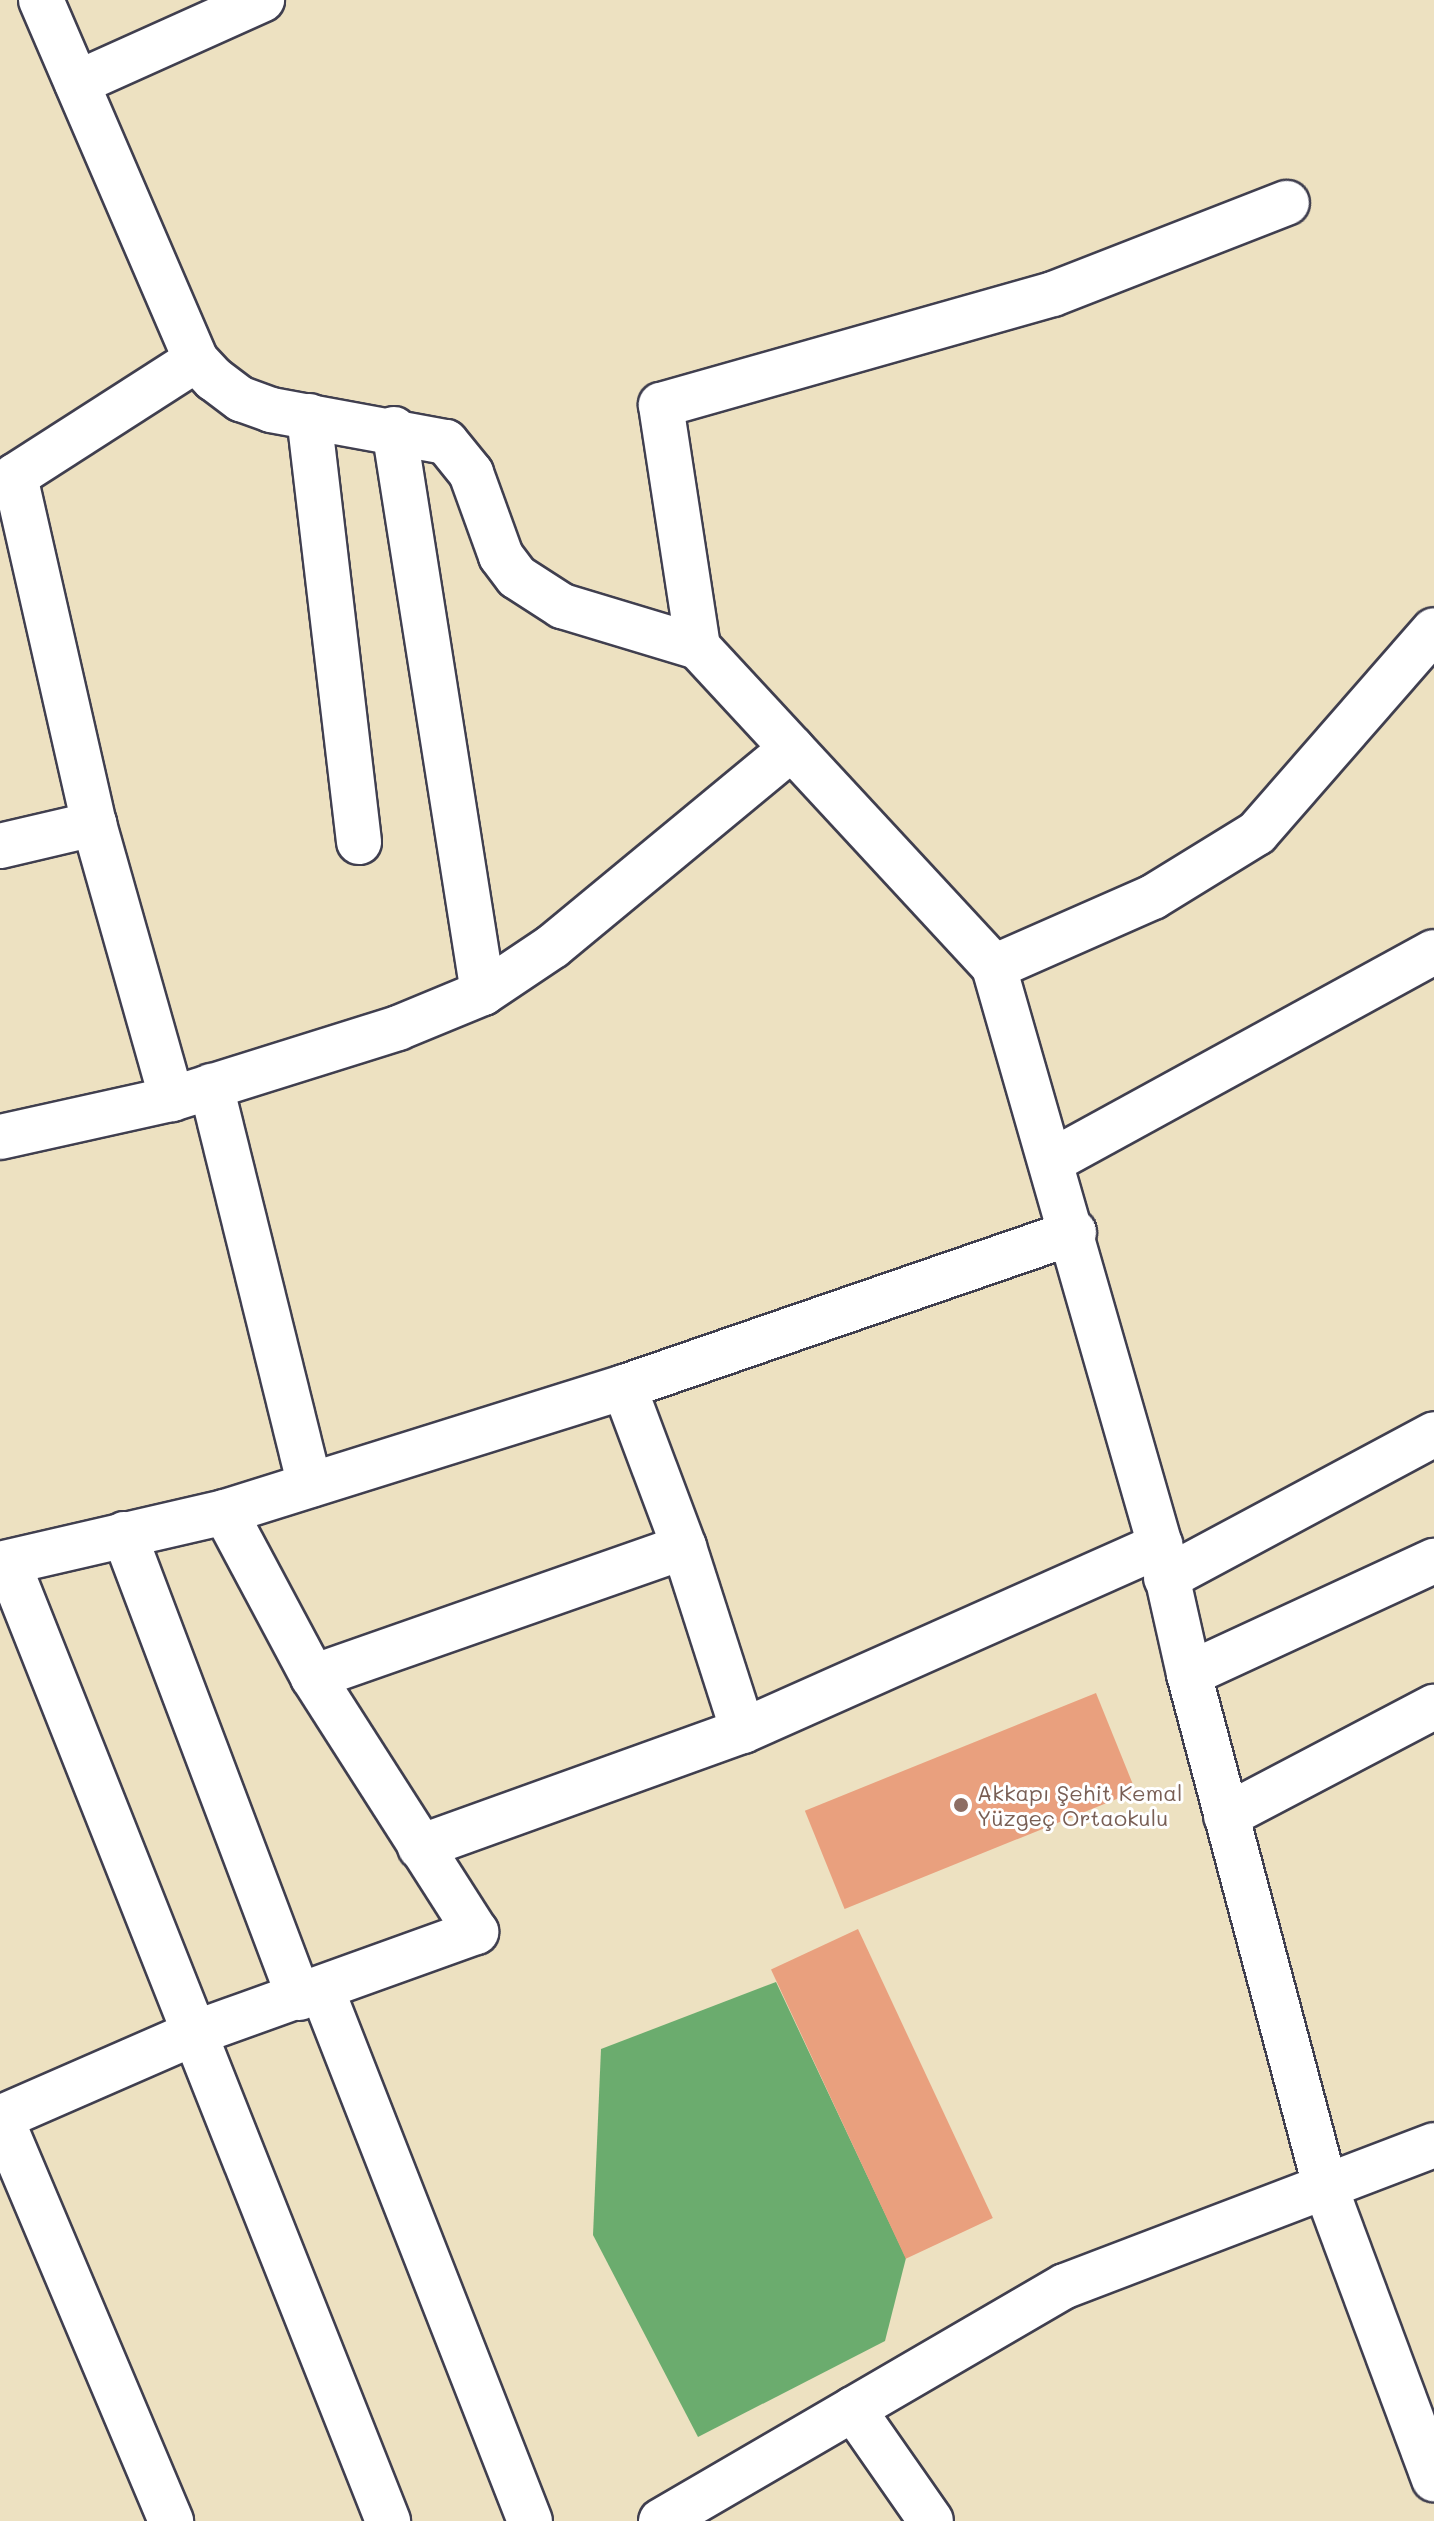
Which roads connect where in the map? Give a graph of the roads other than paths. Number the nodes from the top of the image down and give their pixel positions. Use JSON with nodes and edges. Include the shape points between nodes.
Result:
{"nodes":[{"id":1,"x":41,"y":0,"type":"edge"},
{"id":2,"x":262,"y":0,"type":"edge"},
{"id":3,"x":77,"y":83,"type":"junction"},
{"id":4,"x":1287,"y":203,"type":"dead end"},
{"id":5,"x":196,"y":360,"type":"junction"},
{"id":6,"x":309,"y":416,"type":"junction"},
{"id":7,"x":394,"y":429,"type":"junction"},
{"id":8,"x":5,"y":468,"type":"edge"},
{"id":9,"x":1434,"y":630,"type":"edge"},
{"id":10,"x":698,"y":647,"type":"junction"},
{"id":11,"x":792,"y":748,"type":"junction"},
{"id":12,"x":94,"y":824,"type":"junction"},
{"id":13,"x":359,"y":842,"type":"dead end"},
{"id":14,"x":0,"y":846,"type":"edge"},
{"id":15,"x":1434,"y":952,"type":"edge"},
{"id":16,"x":994,"y":967,"type":"junction"},
{"id":17,"x":483,"y":993,"type":"junction"},
{"id":18,"x":192,"y":1093,"type":"junction"},
{"id":19,"x":0,"y":1137,"type":"edge"},
{"id":20,"x":1052,"y":1161,"type":"junction"},
{"id":21,"x":1074,"y":1232,"type":"junction"},
{"id":22,"x":624,"y":1387,"type":"junction"},
{"id":23,"x":1434,"y":1434,"type":"edge"},
{"id":24,"x":310,"y":1485,"type":"junction"},
{"id":25,"x":225,"y":1512,"type":"junction"},
{"id":26,"x":124,"y":1534,"type":"junction"},
{"id":27,"x":684,"y":1547,"type":"junction"},
{"id":28,"x":1434,"y":1561,"type":"edge"},
{"id":29,"x":1163,"y":1562,"type":"junction"},
{"id":30,"x":4,"y":1563,"type":"edge"},
{"id":31,"x":1189,"y":1674,"type":"junction"},
{"id":32,"x":313,"y":1677,"type":"junction"},
{"id":33,"x":1434,"y":1707,"type":"edge"},
{"id":34,"x":743,"y":1731,"type":"junction"},
{"id":35,"x":1226,"y":1816,"type":"junction"},
{"id":36,"x":420,"y":1847,"type":"junction"},
{"id":37,"x":310,"y":1994,"type":"junction"},
{"id":38,"x":195,"y":2033,"type":"junction"},
{"id":39,"x":0,"y":2117,"type":"edge"},
{"id":40,"x":1434,"y":2145,"type":"edge"},
{"id":41,"x":1325,"y":2186,"type":"junction"},
{"id":42,"x":853,"y":2409,"type":"junction"},
{"id":43,"x":1434,"y":2479,"type":"edge"},
{"id":44,"x":686,"y":2515,"type":"edge"},
{"id":45,"x":171,"y":2521,"type":"edge"},
{"id":46,"x":388,"y":2521,"type":"edge"},
{"id":47,"x":530,"y":2521,"type":"edge"},
{"id":48,"x":931,"y":2521,"type":"edge"}],
"edges":[{"from":1,"to":3,"type":"street"},
{"from":2,"to":3,"type":"street"},
{"from":3,"to":5,"type":"street"},
{"from":4,"to":10,"type":"street","via":[[1053,294],[661,405]]},
{"from":5,"to":6,"type":"street","via":[[241,399]]},
{"from":5,"to":8,"type":"street"},
{"from":6,"to":7,"type":"street"},
{"from":6,"to":13,"type":"street"},
{"from":7,"to":10,"type":"street","via":[[446,442],[460,453],[501,556],[538,595]]},
{"from":7,"to":17,"type":"street"},
{"from":8,"to":12,"type":"street"},
{"from":9,"to":16,"type":"street","via":[[1257,833],[1153,897]]},
{"from":10,"to":11,"type":"street"},
{"from":11,"to":16,"type":"street"},
{"from":11,"to":17,"type":"street","via":[[553,946]]},
{"from":12,"to":14,"type":"street"},
{"from":12,"to":18,"type":"street"},
{"from":15,"to":20,"type":"street"},
{"from":16,"to":20,"type":"street"},
{"from":17,"to":18,"type":"street","via":[[398,1028]]},
{"from":18,"to":19,"type":"street"},
{"from":18,"to":24,"type":"street"},
{"from":20,"to":21,"type":"street"},
{"from":21,"to":22,"type":"street"},
{"from":21,"to":29,"type":"street"},
{"from":22,"to":24,"type":"street"},
{"from":22,"to":27,"type":"street"},
{"from":23,"to":29,"type":"street"},
{"from":24,"to":25,"type":"street"},
{"from":25,"to":26,"type":"street"},
{"from":25,"to":32,"type":"street"},
{"from":26,"to":30,"type":"street"},
{"from":26,"to":37,"type":"street"},
{"from":27,"to":32,"type":"street"},
{"from":27,"to":34,"type":"street"},
{"from":28,"to":31,"type":"street"},
{"from":29,"to":31,"type":"street"},
{"from":29,"to":34,"type":"street"},
{"from":30,"to":38,"type":"street"},
{"from":31,"to":35,"type":"street"},
{"from":32,"to":36,"type":"street"},
{"from":33,"to":35,"type":"street"},
{"from":34,"to":36,"type":"street"},
{"from":35,"to":41,"type":"street"},
{"from":36,"to":37,"type":"street","via":[[476,1932]]},
{"from":37,"to":38,"type":"street"},
{"from":37,"to":47,"type":"street"},
{"from":38,"to":39,"type":"street"},
{"from":38,"to":46,"type":"street"},
{"from":39,"to":45,"type":"street"},
{"from":40,"to":41,"type":"street"},
{"from":41,"to":42,"type":"street","via":[[1065,2286]]},
{"from":41,"to":43,"type":"street"},
{"from":42,"to":44,"type":"street"},
{"from":42,"to":48,"type":"street"}]}
